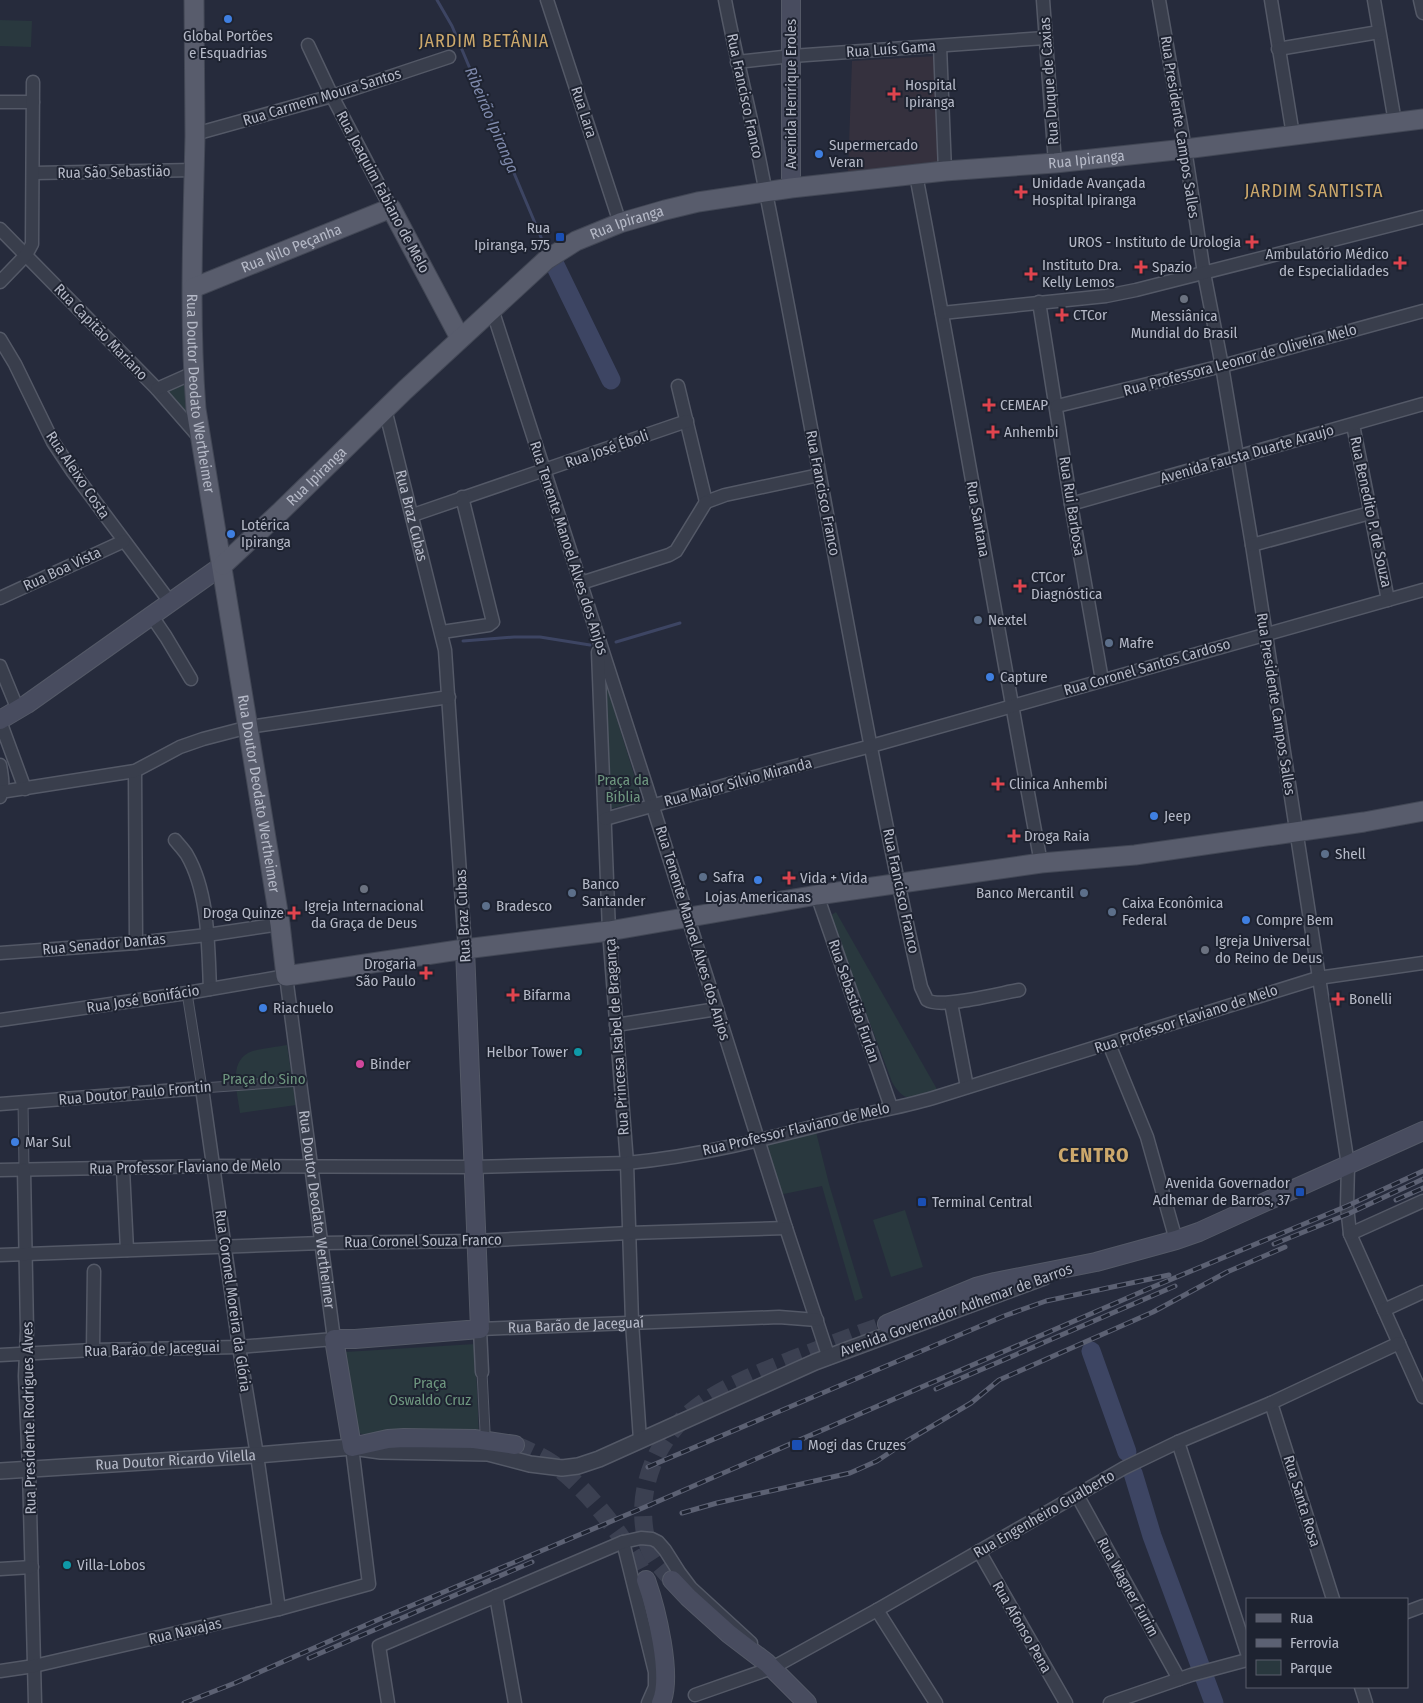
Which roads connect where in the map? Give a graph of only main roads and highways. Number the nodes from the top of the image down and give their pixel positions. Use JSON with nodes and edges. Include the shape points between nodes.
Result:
{"nodes":[{"id":1,"x":194,"y":0,"type":"edge"},
{"id":2,"x":791,"y":0,"type":"edge"},
{"id":3,"x":1423,"y":119,"type":"edge"},
{"id":4,"x":791,"y":188,"type":"junction"},
{"id":5,"x":391,"y":208,"type":"joint"},
{"id":6,"x":193,"y":288,"type":"junction"},
{"id":7,"x":460,"y":338,"type":"junction"},
{"id":8,"x":222,"y":565,"type":"junction"},
{"id":9,"x":0,"y":720,"type":"edge"},
{"id":10,"x":1423,"y":811,"type":"edge"},
{"id":11,"x":465,"y":949,"type":"junction"},
{"id":12,"x":1423,"y":1131,"type":"edge"},
{"id":13,"x":887,"y":1324,"type":"tunnel mouth"},
{"id":14,"x":480,"y":1329,"type":"joint"},
{"id":15,"x":334,"y":1339,"type":"joint"},
{"id":16,"x":515,"y":1445,"type":"tunnel mouth"},
{"id":17,"x":646,"y":1580,"type":"tunnel mouth"},
{"id":18,"x":672,"y":1580,"type":"tunnel mouth"},
{"id":19,"x":661,"y":1703,"type":"edge"},
{"id":20,"x":807,"y":1703,"type":"edge"}],
"edges":[{"from":1,"to":6,"type":"main road","name":"Rua Doutor Deodato Wertheimer"},
{"from":2,"to":4,"type":"main road","name":"Avenida Henrique Eroles"},
{"from":3,"to":4,"type":"main road","name":"Rua Ipiranga","via":[[1185,149]]},
{"from":4,"to":7,"type":"main road","name":"Rua Ipiranga","via":[[689,204],[620,223],[576,241],[546,260]]},
{"from":5,"to":6,"type":"main road","name":"Rua Nilo Peçanha"},
{"from":5,"to":7,"type":"main road","name":"Rua Joaquim Fabiano de Melo"},
{"from":6,"to":8,"type":"main road","name":"Rua Doutor Deodato Wertheimer","via":[[193,373],[199,437]]},
{"from":7,"to":8,"type":"main road","name":"Rua Ipiranga"},
{"from":8,"to":9,"type":"main road","name":"Rua Ipiranga"},
{"from":8,"to":11,"type":"main road","name":"Rua Doutor Deodato Wertheimer","via":[[286,976]]},
{"from":10,"to":11,"type":"main road","via":[[1135,855],[1041,863],[817,895],[609,931]]},
{"from":11,"to":14,"type":"main road","name":"Rua Braz Cubas"},
{"from":12,"to":13,"type":"main road","name":"Avenida Governador Adhemar de Barros","via":[[1214,1226],[1176,1240],[1064,1269],[995,1282]]},
{"from":14,"to":15,"type":"main road","name":"Rua Barão de Jaceguaí"},
{"from":15,"to":16,"type":"main road","name":"Rua Doutor Deodato Wertheimer","via":[[352,1447],[388,1439],[420,1438],[474,1438]]},
{"from":17,"to":19,"type":"main road","via":[[664,1666],[665,1695]]},
{"from":18,"to":20,"type":"main road","via":[[729,1634],[770,1665]]}]}
